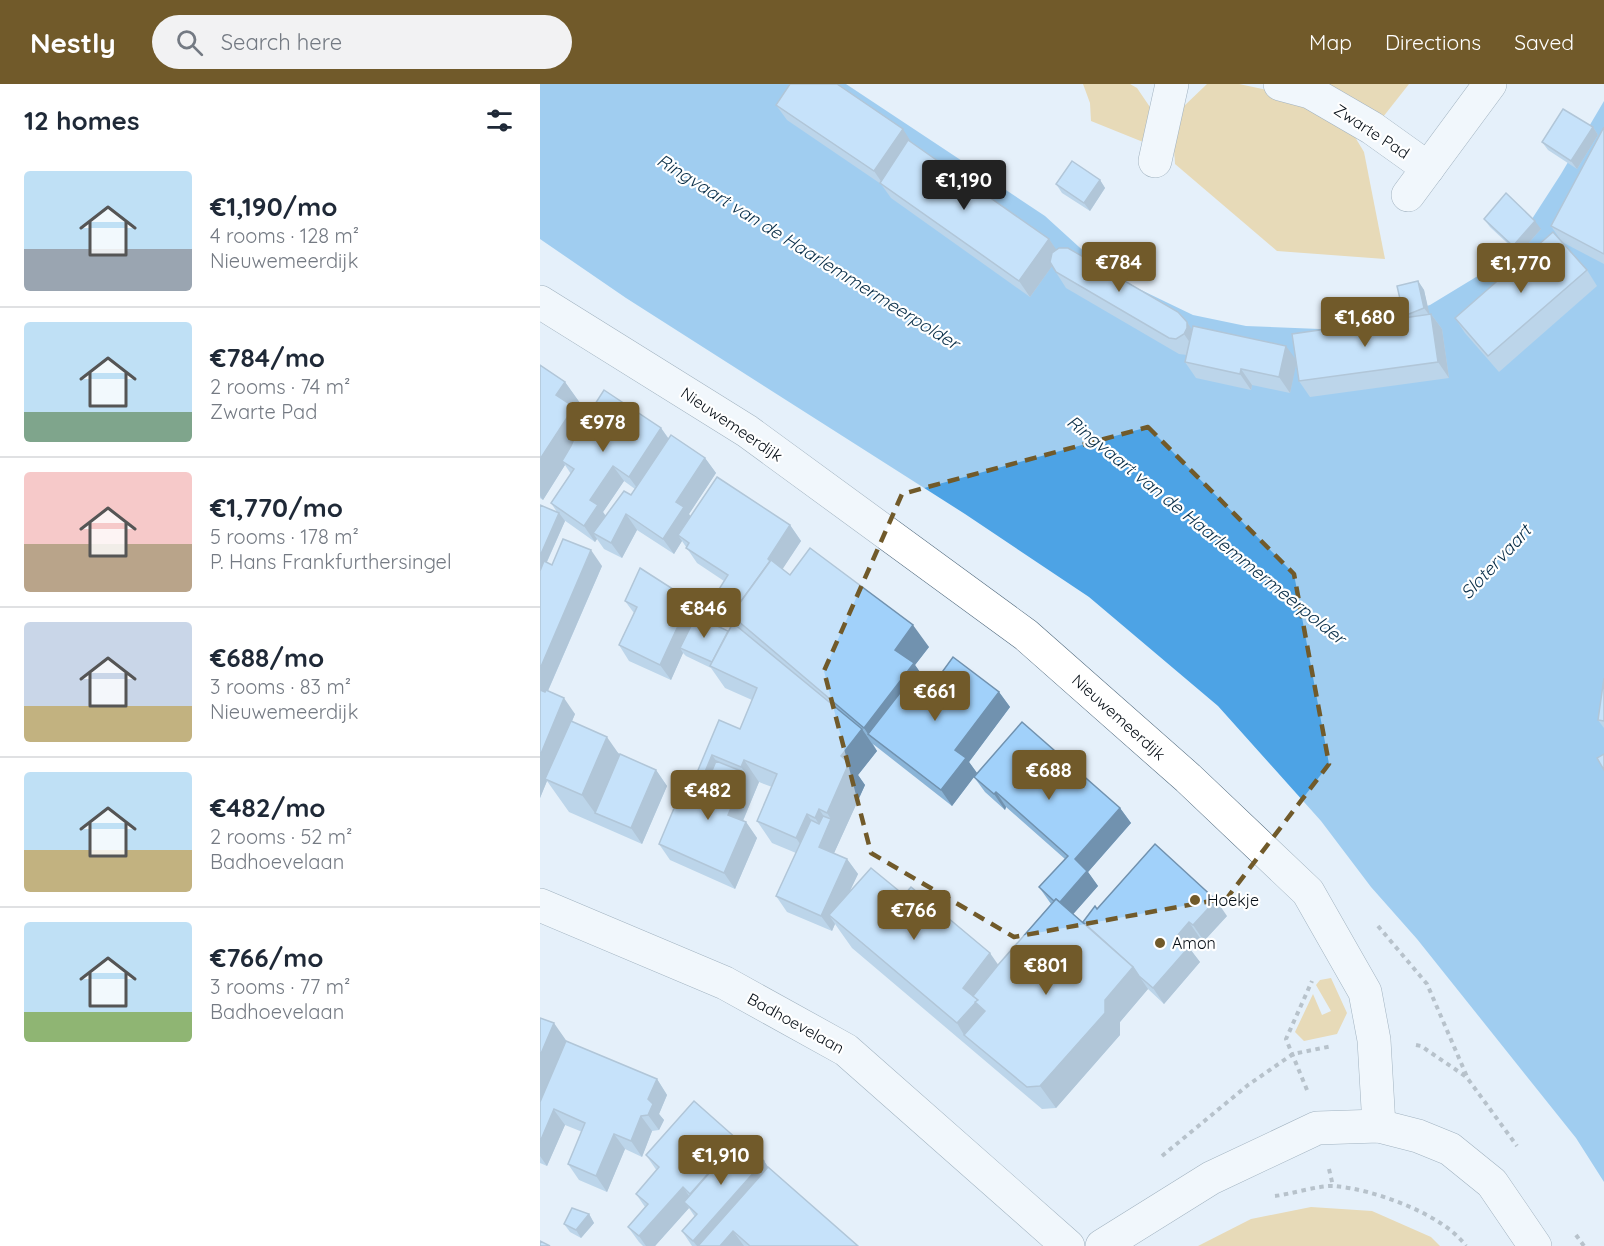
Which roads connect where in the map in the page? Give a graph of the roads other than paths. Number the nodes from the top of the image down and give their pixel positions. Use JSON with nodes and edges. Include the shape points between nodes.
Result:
{"nodes":[{"id":1,"x":1172,"y":84,"type":"edge"},
{"id":2,"x":1280,"y":84,"type":"edge"},
{"id":3,"x":1490,"y":84,"type":"edge"},
{"id":4,"x":1155,"y":161,"type":"dead end"},
{"id":5,"x":1428,"y":168,"type":"junction"},
{"id":6,"x":1408,"y":195,"type":"dead end"},
{"id":7,"x":540,"y":302,"type":"edge"},
{"id":8,"x":540,"y":905,"type":"edge"},
{"id":9,"x":1379,"y":1126,"type":"junction"},
{"id":10,"x":1068,"y":1246,"type":"edge"},
{"id":11,"x":1102,"y":1246,"type":"edge"},
{"id":12,"x":1535,"y":1246,"type":"edge"}],
"edges":[{"from":1,"to":4,"type":"street"},
{"from":2,"to":5,"type":"street","name":"Zwarte Pad","via":[[1311,92],[1372,128]]},
{"from":3,"to":5,"type":"street"},
{"from":5,"to":6,"type":"street"},
{"from":7,"to":9,"type":"street","name":"Nieuwemeerdijk","via":[[747,431],[1026,635],[1188,778],[1308,892],[1365,992],[1374,1040]]},
{"from":8,"to":10,"type":"street","name":"Badhoevelaan","via":[[725,983],[846,1050]]},
{"from":9,"to":11,"type":"street","via":[[1317,1128],[1211,1178]]},
{"from":9,"to":12,"type":"street","via":[[1450,1149],[1492,1183]]}]}
